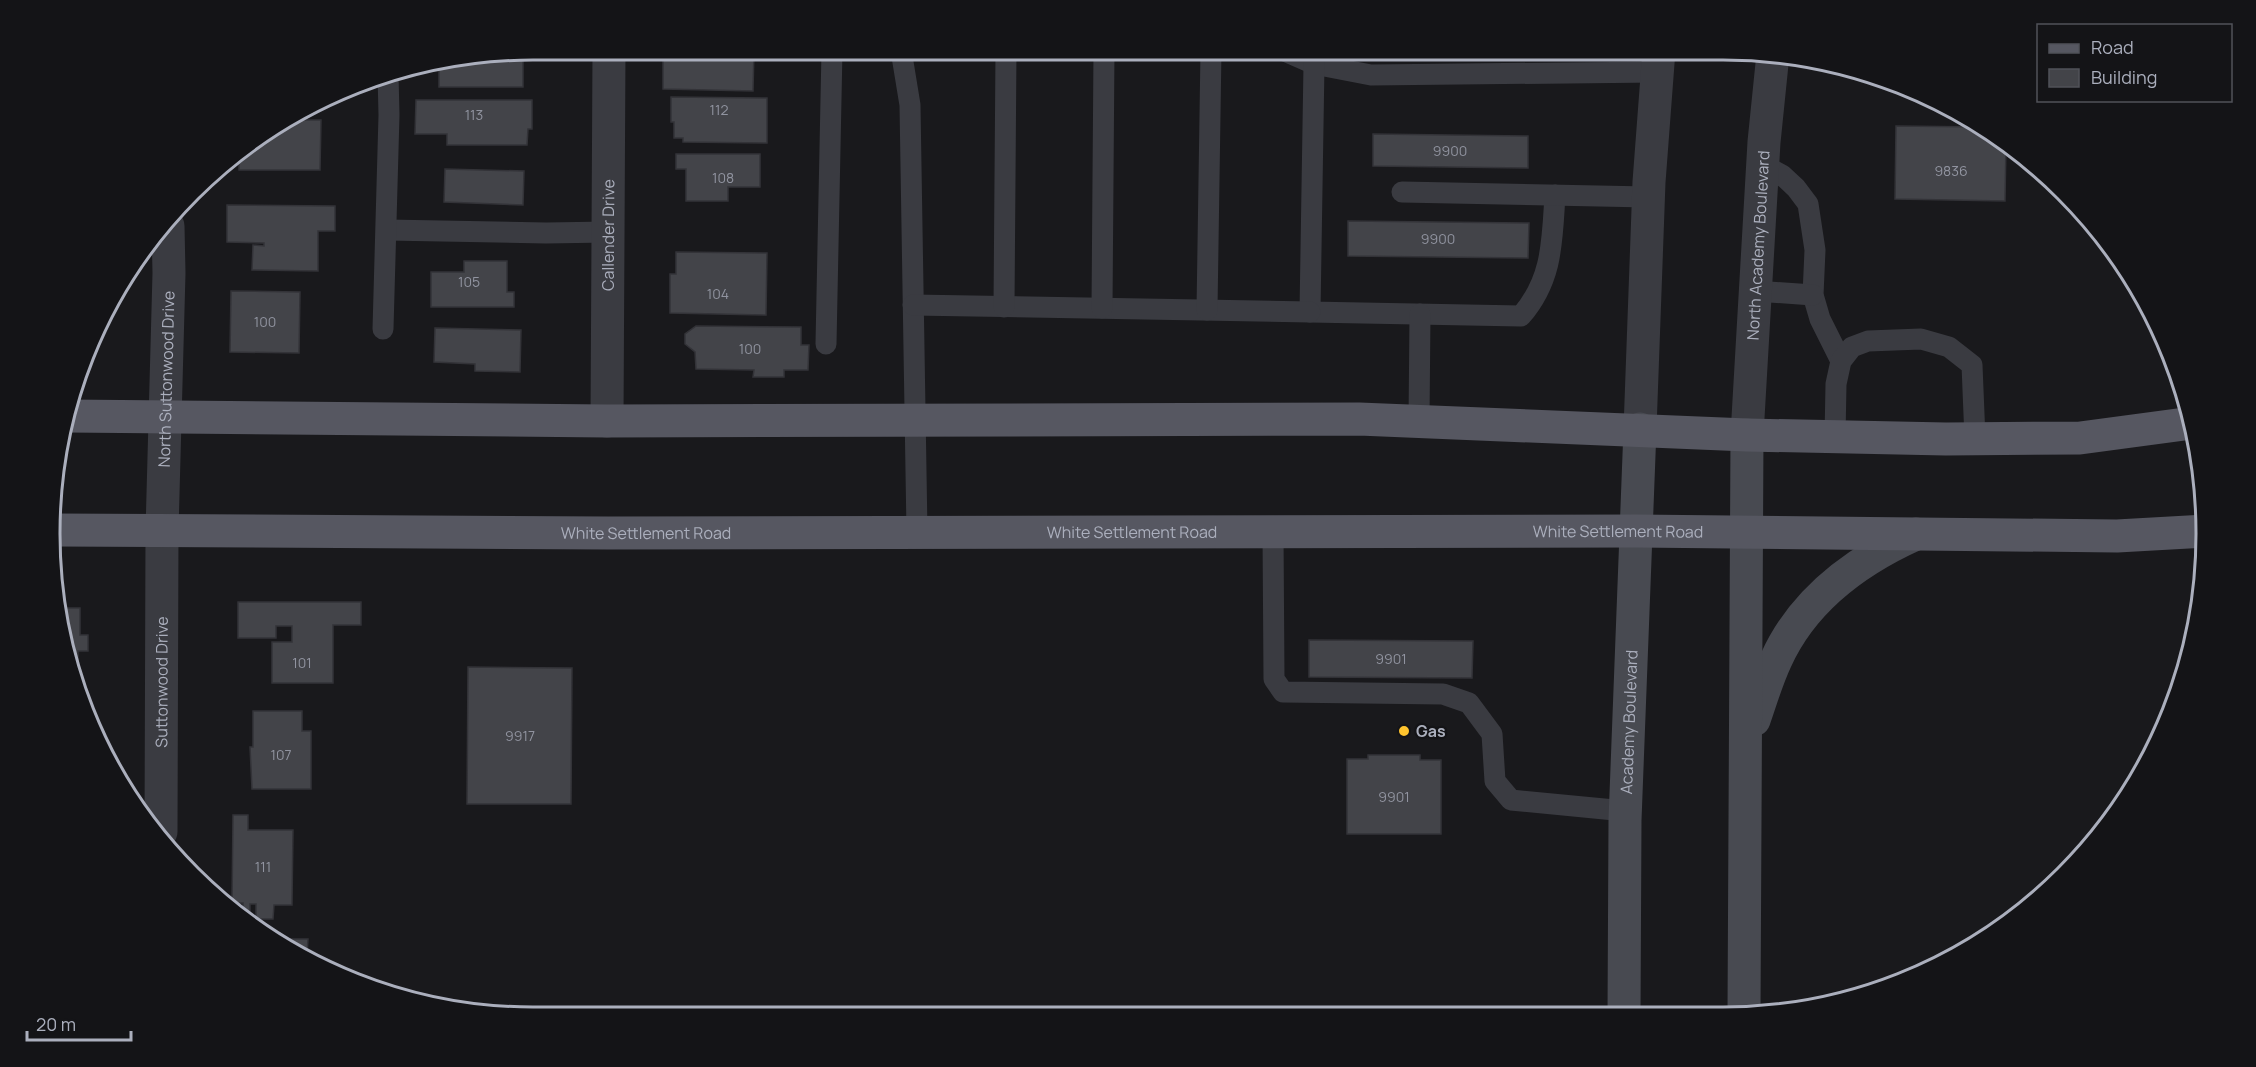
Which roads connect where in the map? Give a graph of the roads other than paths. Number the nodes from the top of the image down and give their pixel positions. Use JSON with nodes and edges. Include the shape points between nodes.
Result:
{"nodes":[{"id":1,"x":609,"y":60,"type":"edge"},
{"id":2,"x":832,"y":60,"type":"edge"},
{"id":3,"x":903,"y":60,"type":"edge"},
{"id":4,"x":1006,"y":60,"type":"edge"},
{"id":5,"x":1104,"y":60,"type":"edge"},
{"id":6,"x":1211,"y":60,"type":"edge"},
{"id":7,"x":1305,"y":60,"type":"edge"},
{"id":8,"x":1658,"y":61,"type":"edge"},
{"id":9,"x":1772,"y":63,"type":"edge"},
{"id":10,"x":1314,"y":64,"type":"junction"},
{"id":11,"x":388,"y":83,"type":"edge"},
{"id":12,"x":1763,"y":165,"type":"junction"},
{"id":13,"x":1402,"y":192,"type":"dead end"},
{"id":14,"x":1556,"y":195,"type":"junction"},
{"id":15,"x":1648,"y":197,"type":"junction"},
{"id":16,"x":387,"y":230,"type":"junction"},
{"id":17,"x":608,"y":232,"type":"junction"},
{"id":18,"x":168,"y":233,"type":"edge"},
{"id":19,"x":1755,"y":291,"type":"junction"},
{"id":20,"x":1813,"y":295,"type":"junction"},
{"id":21,"x":913,"y":305,"type":"junction"},
{"id":22,"x":1004,"y":307,"type":"junction"},
{"id":23,"x":1102,"y":308,"type":"junction"},
{"id":24,"x":1207,"y":310,"type":"junction"},
{"id":25,"x":1310,"y":312,"type":"junction"},
{"id":26,"x":1420,"y":314,"type":"junction"},
{"id":27,"x":383,"y":329,"type":"dead end"},
{"id":28,"x":826,"y":344,"type":"dead end"},
{"id":29,"x":1841,"y":361,"type":"junction"},
{"id":30,"x":75,"y":416,"type":"edge"},
{"id":31,"x":165,"y":417,"type":"junction"},
{"id":32,"x":915,"y":419,"type":"junction"},
{"id":33,"x":607,"y":421,"type":"junction"},
{"id":34,"x":1419,"y":421,"type":"junction"},
{"id":35,"x":2183,"y":424,"type":"edge"},
{"id":36,"x":1640,"y":429,"type":"junction"},
{"id":37,"x":1747,"y":435,"type":"junction"},
{"id":38,"x":1835,"y":437,"type":"junction"},
{"id":39,"x":1975,"y":439,"type":"junction"},
{"id":40,"x":60,"y":530,"type":"edge"},
{"id":41,"x":162,"y":531,"type":"junction"},
{"id":42,"x":1636,"y":531,"type":"junction"},
{"id":43,"x":917,"y":532,"type":"junction"},
{"id":44,"x":1273,"y":532,"type":"junction"},
{"id":45,"x":2196,"y":532,"type":"edge"},
{"id":46,"x":1747,"y":533,"type":"junction"},
{"id":47,"x":1916,"y":534,"type":"junction"},
{"id":48,"x":1746,"y":742,"type":"junction"},
{"id":49,"x":1625,"y":810,"type":"junction"},
{"id":50,"x":161,"y":826,"type":"edge"},
{"id":51,"x":1744,"y":1006,"type":"edge"},
{"id":52,"x":1624,"y":1007,"type":"edge"}],
"edges":[{"from":1,"to":17,"type":"street","name":"Callender Drive"},
{"from":2,"to":28,"type":"lane"},
{"from":3,"to":21,"type":"lane","via":[[910,105]]},
{"from":4,"to":22,"type":"lane"},
{"from":5,"to":23,"type":"lane"},
{"from":6,"to":24,"type":"lane"},
{"from":7,"to":10,"type":"lane"},
{"from":8,"to":10,"type":"lane","via":[[1371,75]]},
{"from":8,"to":15,"type":"street"},
{"from":9,"to":12,"type":"street","name":"North Academy Boulevard"},
{"from":10,"to":25,"type":"lane"},
{"from":11,"to":16,"type":"lane"},
{"from":12,"to":19,"type":"street","name":"North Academy Boulevard"},
{"from":12,"to":20,"type":"lane","via":[[1782,175],[1808,204],[1815,250]]},
{"from":13,"to":14,"type":"lane"},
{"from":14,"to":15,"type":"lane"},
{"from":14,"to":26,"type":"lane","via":[[1551,256],[1536,299],[1521,316]]},
{"from":15,"to":36,"type":"street"},
{"from":16,"to":17,"type":"lane"},
{"from":16,"to":27,"type":"lane"},
{"from":17,"to":33,"type":"street","name":"Callender Drive"},
{"from":18,"to":31,"type":"street","name":"North Suttonwood Drive"},
{"from":19,"to":20,"type":"lane"},
{"from":19,"to":37,"type":"street","name":"North Academy Boulevard"},
{"from":20,"to":29,"type":"lane"},
{"from":21,"to":22,"type":"lane"},
{"from":21,"to":32,"type":"lane"},
{"from":22,"to":23,"type":"lane"},
{"from":23,"to":24,"type":"lane"},
{"from":24,"to":25,"type":"lane"},
{"from":25,"to":26,"type":"lane"},
{"from":26,"to":34,"type":"lane"},
{"from":29,"to":38,"type":"lane","via":[[1836,384]]},
{"from":29,"to":39,"type":"lane","via":[[1852,346],[1868,341],[1921,339],[1948,347],[1972,365]]},
{"from":30,"to":31,"type":"main road"},
{"from":31,"to":33,"type":"main road"},
{"from":31,"to":41,"type":"street","name":"North Suttonwood Drive"},
{"from":32,"to":33,"type":"main road"},
{"from":32,"to":34,"type":"main road"},
{"from":32,"to":43,"type":"lane"},
{"from":34,"to":36,"type":"main road"},
{"from":35,"to":39,"type":"main road","via":[[2080,438]]},
{"from":36,"to":37,"type":"main road"},
{"from":36,"to":42,"type":"main road","name":"Academy Boulevard"},
{"from":37,"to":38,"type":"main road"},
{"from":37,"to":46,"type":"main road"},
{"from":38,"to":39,"type":"main road"},
{"from":40,"to":41,"type":"main road","name":"White Settlement Road"},
{"from":41,"to":43,"type":"main road","name":"White Settlement Road"},
{"from":41,"to":50,"type":"street","name":"Suttonwood Drive"},
{"from":42,"to":44,"type":"main road","name":"White Settlement Road"},
{"from":42,"to":46,"type":"main road","name":"White Settlement Road"},
{"from":42,"to":49,"type":"main road","name":"Academy Boulevard"},
{"from":43,"to":44,"type":"main road","name":"White Settlement Road"},
{"from":44,"to":49,"type":"lane","via":[[1274,679],[1283,692],[1443,694],[1469,703],[1492,734],[1495,781],[1511,800]]},
{"from":45,"to":47,"type":"main road","name":"White Settlement Road","via":[[2117,536]]},
{"from":46,"to":47,"type":"main road","name":"White Settlement Road"},
{"from":46,"to":48,"type":"main road"},
{"from":47,"to":48,"type":"main road","via":[[1863,561],[1811,606],[1776,659]]},
{"from":48,"to":51,"type":"main road"},
{"from":49,"to":52,"type":"main road","name":"Academy Boulevard"}]}
